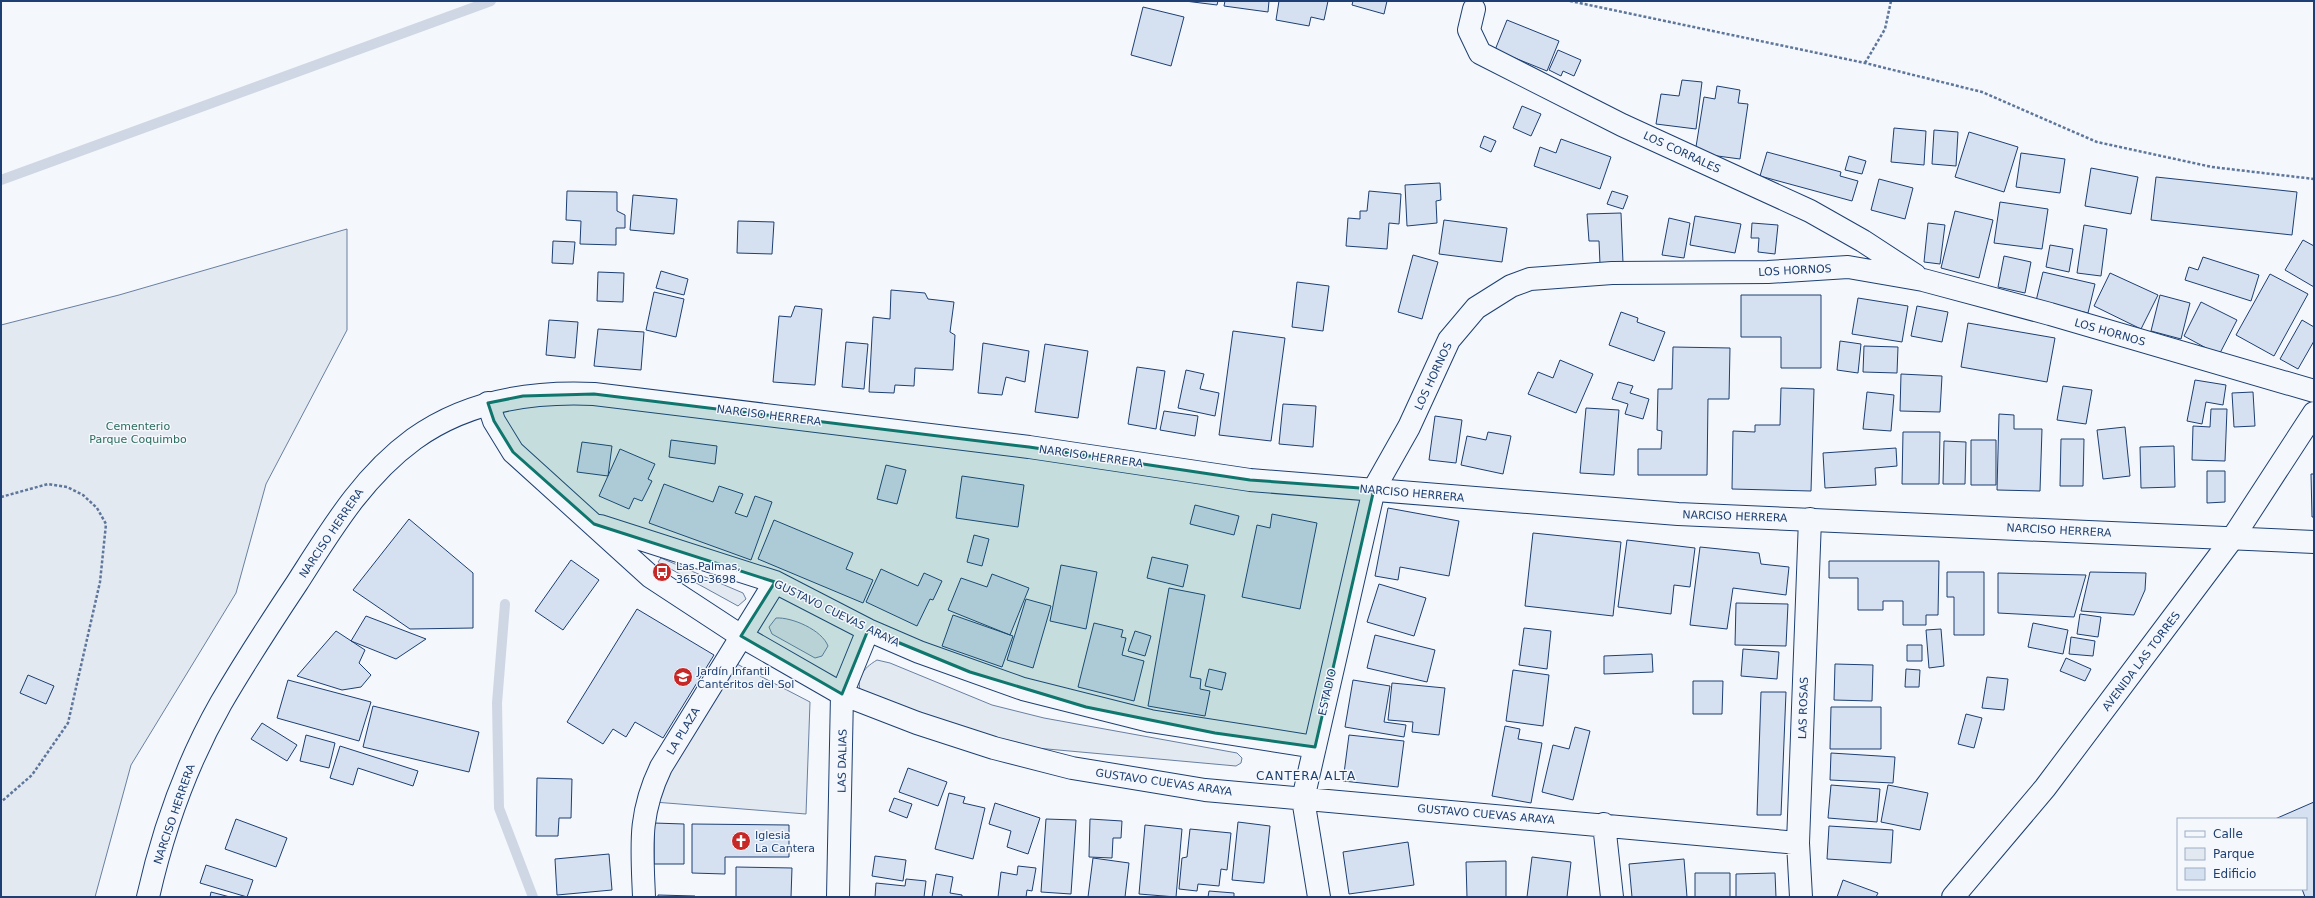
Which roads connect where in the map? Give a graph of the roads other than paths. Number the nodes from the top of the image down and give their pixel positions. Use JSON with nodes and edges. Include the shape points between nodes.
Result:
{"nodes":[{"id":1,"x":1474,"y":9,"type":"dead end"},
{"id":2,"x":1923,"y":280,"type":"junction"},
{"id":3,"x":2314,"y":391,"type":"edge"},
{"id":4,"x":488,"y":404,"type":"junction"},
{"id":5,"x":2314,"y":413,"type":"edge"},
{"id":6,"x":1374,"y":489,"type":"junction"},
{"id":7,"x":1810,"y":519,"type":"junction"},
{"id":8,"x":594,"y":524,"type":"junction"},
{"id":9,"x":2232,"y":538,"type":"junction"},
{"id":10,"x":2314,"y":542,"type":"edge"},
{"id":11,"x":775,"y":582,"type":"junction"},
{"id":12,"x":868,"y":630,"type":"junction"},
{"id":13,"x":741,"y":636,"type":"junction"},
{"id":14,"x":842,"y":694,"type":"junction"},
{"id":15,"x":1315,"y":747,"type":"junction"},
{"id":16,"x":1303,"y":798,"type":"junction"},
{"id":17,"x":1604,"y":824,"type":"junction"},
{"id":18,"x":1798,"y":843,"type":"junction"},
{"id":19,"x":148,"y":897,"type":"edge"},
{"id":20,"x":644,"y":897,"type":"edge"},
{"id":21,"x":838,"y":897,"type":"edge"},
{"id":22,"x":1319,"y":897,"type":"edge"},
{"id":23,"x":1612,"y":897,"type":"edge"},
{"id":24,"x":1801,"y":897,"type":"edge"},
{"id":25,"x":1953,"y":897,"type":"edge"}],
"edges":[{"from":1,"to":2,"type":"street","name":"LOS CORRALES","via":[[1469,30],[1480,53],[1622,125],[1810,211],[1863,241]]},
{"from":2,"to":3,"type":"street","name":"LOS HORNOS","via":[[2066,318]]},
{"from":2,"to":6,"type":"street","name":"LOS HORNOS","via":[[1848,267],[1768,272],[1612,273],[1530,279],[1511,286],[1476,308],[1449,340],[1409,427]]},
{"from":4,"to":6,"type":"street","name":"NARCISO HERRERA","via":[[523,396],[559,392],[594,394],[1029,447],[1250,480]]},
{"from":4,"to":8,"type":"street","name":"GUSTAVO CUEVAS ARAYA","via":[[494,421],[513,452]]},
{"from":4,"to":19,"type":"street","name":"NARCISO HERRERA","via":[[444,421],[415,438],[388,460],[343,512],[220,704],[180,790]]},
{"from":5,"to":9,"type":"street","name":"AVENIDA LAS TORRES"},
{"from":6,"to":7,"type":"street","name":"NARCISO HERRERA","via":[[1678,514]]},
{"from":6,"to":15,"type":"street","name":"ESTADIO"},
{"from":7,"to":9,"type":"street","name":"NARCISO HERRERA"},
{"from":7,"to":18,"type":"street","name":"LAS ROSAS"},
{"from":8,"to":11,"type":"street","name":"GUSTAVO CUEVAS ARAYA"},
{"from":8,"to":13,"type":"street","name":"GUSTAVO CUEVAS ARAYA","via":[[651,577]]},
{"from":9,"to":10,"type":"street","name":"NARCISO HERRERA"},
{"from":9,"to":25,"type":"street","name":"AVENIDA LAS TORRES","via":[[2045,788]]},
{"from":11,"to":12,"type":"street","name":"GUSTAVO CUEVAS ARAYA"},
{"from":11,"to":13,"type":"street","name":"LA PLAZA"},
{"from":12,"to":14,"type":"street","name":"LAS DALIAS"},
{"from":12,"to":15,"type":"street","name":"GUSTAVO CUEVAS ARAYA","via":[[970,672],[1086,707],[1201,730]]},
{"from":13,"to":14,"type":"street","name":"GUSTAVO CUEVAS ARAYA"},
{"from":13,"to":20,"type":"street","name":"LA PLAZA","via":[[653,784],[646,801],[641,832]]},
{"from":14,"to":16,"type":"street","name":"GUSTAVO CUEVAS ARAYA","via":[[917,723],[994,748],[1072,768],[1205,790]]},
{"from":14,"to":21,"type":"street","name":"LAS DALIAS"},
{"from":15,"to":16,"type":"street","name":"ESTADIO"},
{"from":16,"to":17,"type":"street","name":"GUSTAVO CUEVAS ARAYA"},
{"from":16,"to":22,"type":"street","name":"ESTADIO"},
{"from":17,"to":18,"type":"street","name":"GUSTAVO CUEVAS ARAYA"},
{"from":17,"to":23,"type":"street"},
{"from":18,"to":24,"type":"street","name":"LAS ROSAS"}]}
